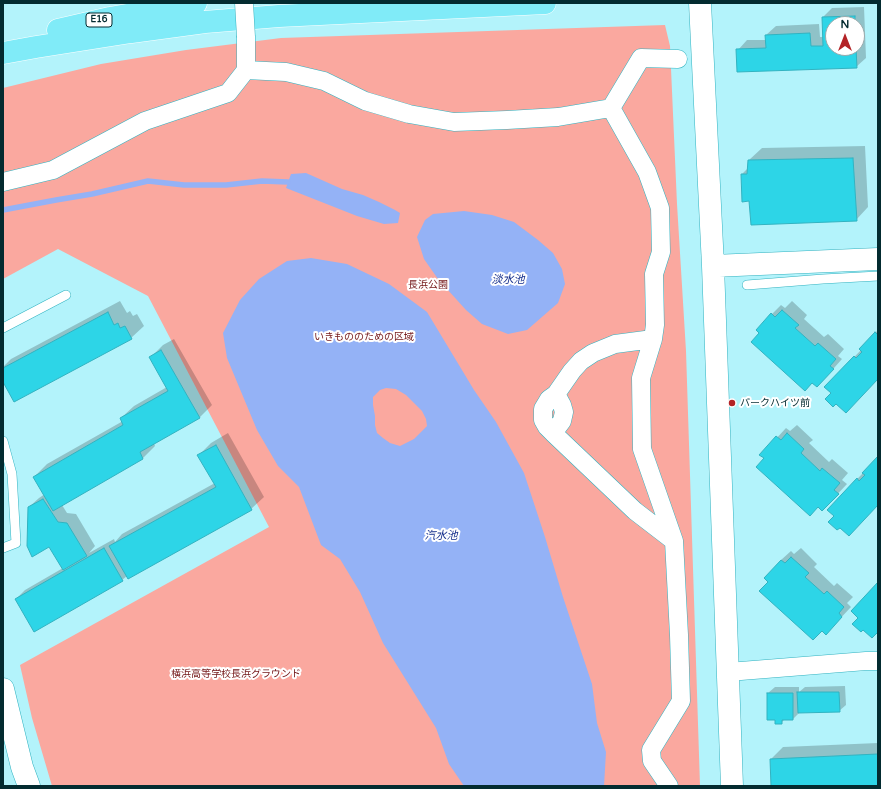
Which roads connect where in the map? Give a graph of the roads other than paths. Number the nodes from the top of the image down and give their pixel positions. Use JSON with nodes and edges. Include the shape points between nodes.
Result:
{"nodes":[{"id":1,"x":196,"y":3,"type":"edge"},
{"id":2,"x":244,"y":3,"type":"edge"},
{"id":3,"x":545,"y":3,"type":"edge"},
{"id":4,"x":700,"y":3,"type":"edge"},
{"id":5,"x":3,"y":42,"type":"edge"},
{"id":6,"x":3,"y":53,"type":"edge"},
{"id":7,"x":678,"y":59,"type":"dead end"},
{"id":8,"x":246,"y":70,"type":"junction"},
{"id":9,"x":611,"y":108,"type":"junction"},
{"id":10,"x":3,"y":182,"type":"edge"},
{"id":11,"x":878,"y":259,"type":"edge"},
{"id":12,"x":713,"y":266,"type":"junction"},
{"id":13,"x":878,"y":276,"type":"edge"},
{"id":14,"x":747,"y":285,"type":"dead end"},
{"id":15,"x":66,"y":295,"type":"dead end"},
{"id":16,"x":3,"y":328,"type":"edge"},
{"id":17,"x":653,"y":339,"type":"junction"},
{"id":18,"x":3,"y":441,"type":"edge"},
{"id":19,"x":674,"y":541,"type":"junction"},
{"id":20,"x":3,"y":548,"type":"edge"},
{"id":21,"x":878,"y":661,"type":"edge"},
{"id":22,"x":728,"y":672,"type":"junction"},
{"id":23,"x":3,"y":689,"type":"edge"},
{"id":24,"x":29,"y":786,"type":"edge"},
{"id":25,"x":669,"y":786,"type":"edge"},
{"id":26,"x":732,"y":786,"type":"edge"}],
"edges":[{"from":1,"to":5,"type":"highway","number":"E16","via":[[110,18]]},
{"from":2,"to":8,"type":"street","bridge":true},
{"from":3,"to":6,"type":"highway","via":[[294,15],[205,22]]},
{"from":4,"to":12,"type":"street"},
{"from":7,"to":9,"type":"street","via":[[641,58]]},
{"from":8,"to":9,"type":"street","via":[[286,72],[324,81],[365,101],[409,114],[454,122],[558,117]]},
{"from":8,"to":10,"type":"street","via":[[228,93],[145,121],[53,170]]},
{"from":9,"to":17,"type":"street","via":[[647,172],[660,208],[660,252],[654,274]]},
{"from":11,"to":12,"type":"street"},
{"from":12,"to":22,"type":"street"},
{"from":13,"to":14,"type":"lane"},
{"from":15,"to":16,"type":"lane"},
{"from":17,"to":19,"type":"street","via":[[641,378],[642,449]]},
{"from":17,"to":19,"type":"street","via":[[615,344],[593,353],[581,362],[556,394],[564,412],[562,421],[553,433],[635,511]]},
{"from":18,"to":20,"type":"lane","via":[[12,474],[16,543]]},
{"from":19,"to":25,"type":"street","via":[[682,701],[651,750],[652,761]]},
{"from":21,"to":22,"type":"street"},
{"from":22,"to":26,"type":"street"},
{"from":23,"to":24,"type":"street"}]}
